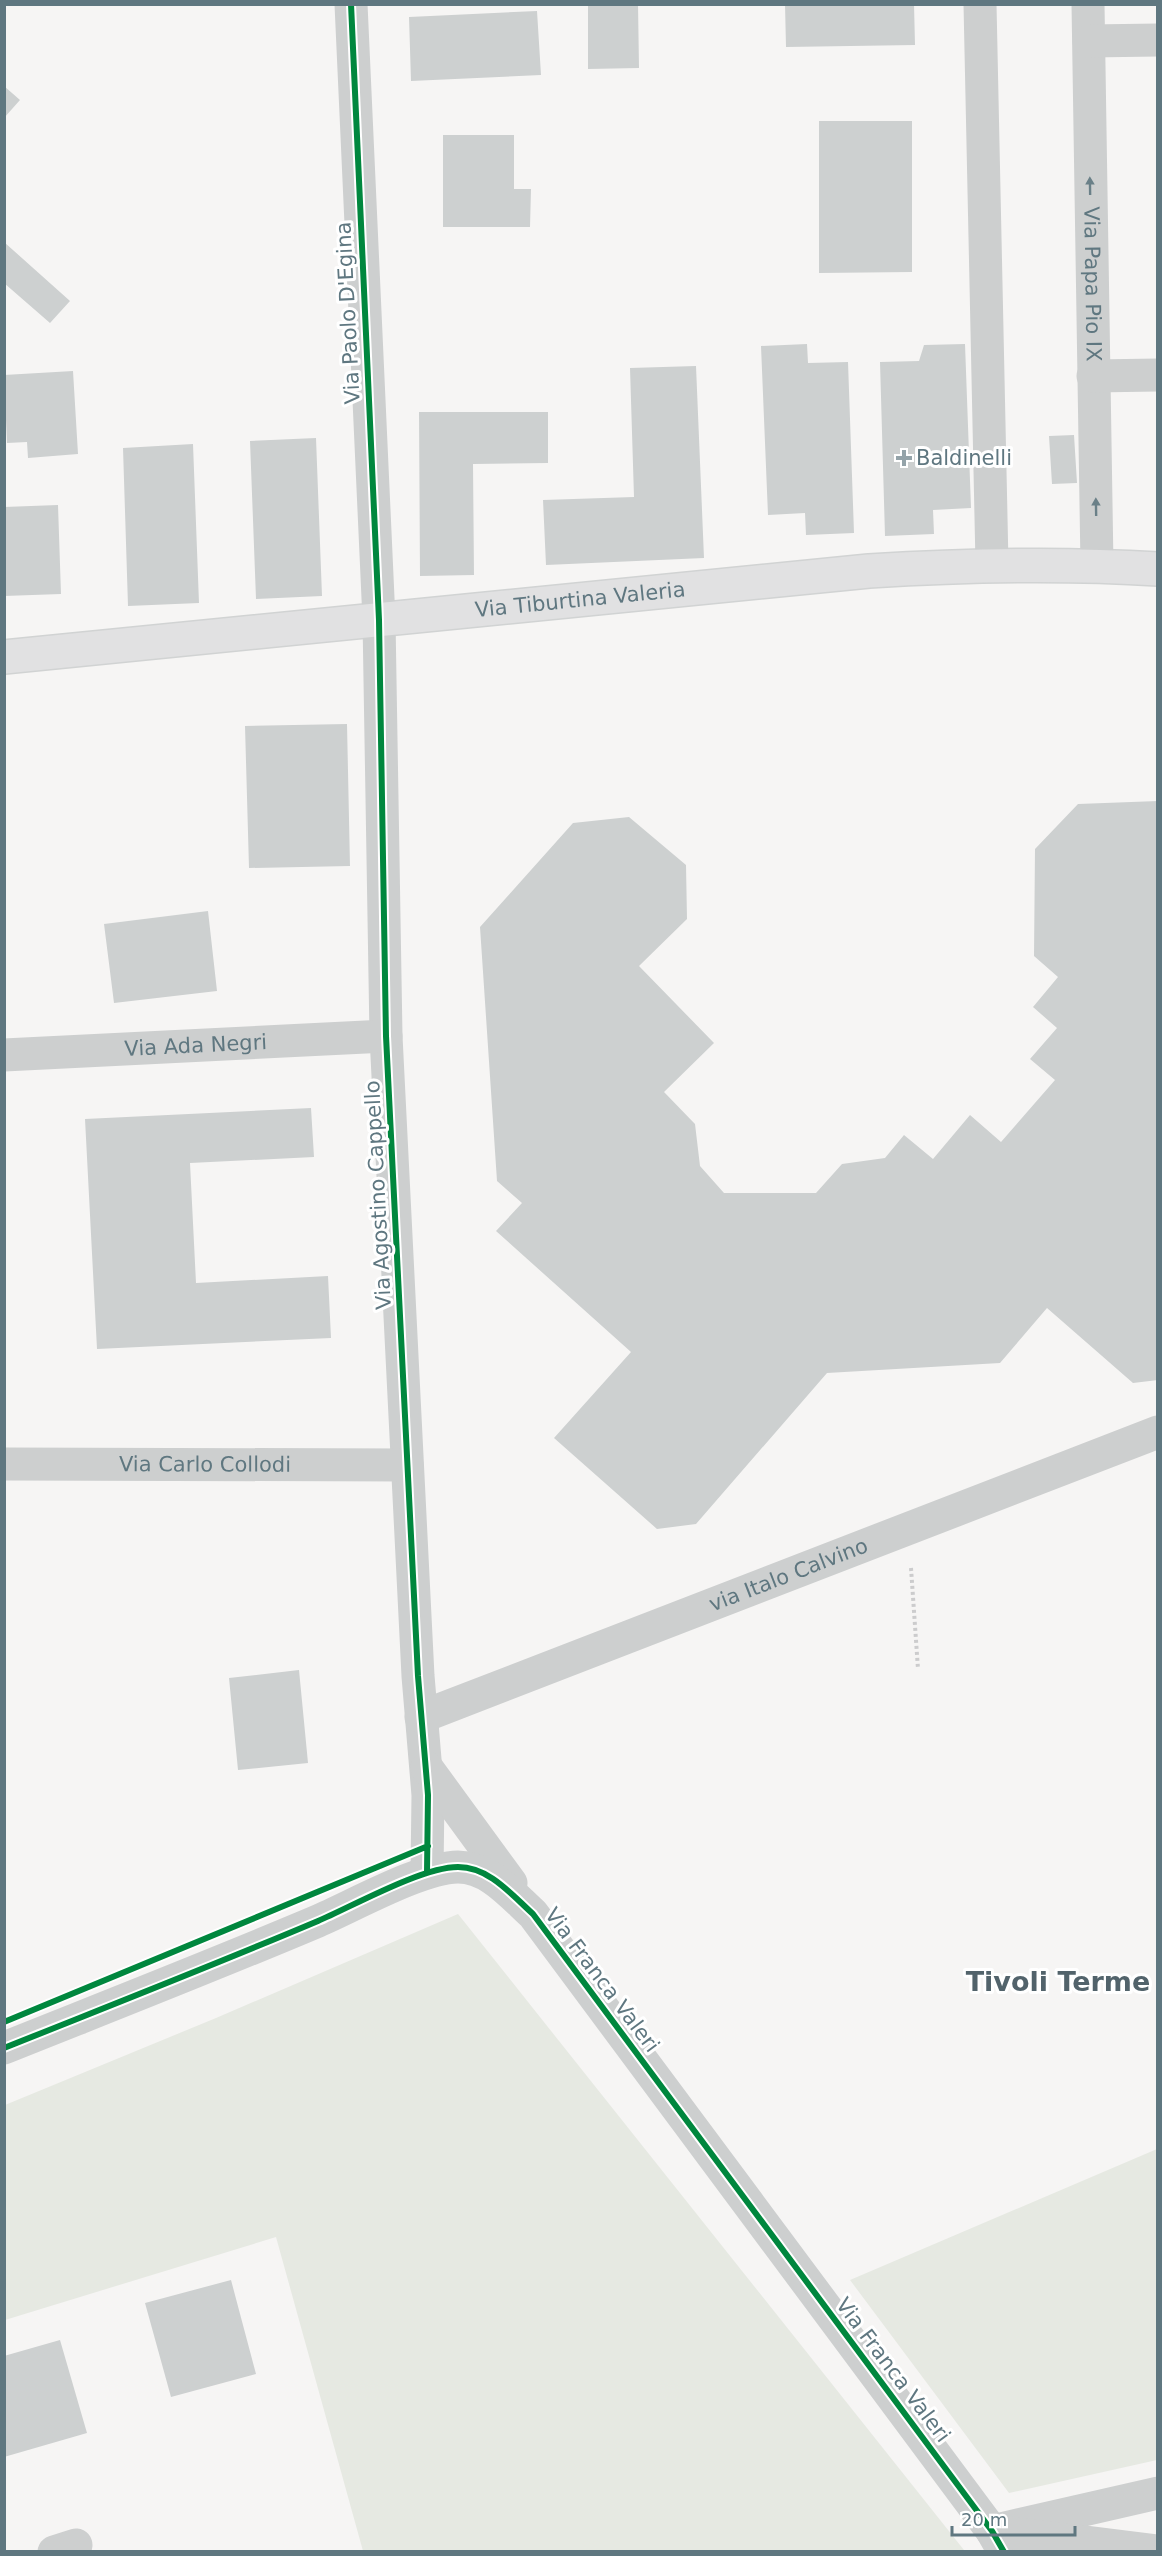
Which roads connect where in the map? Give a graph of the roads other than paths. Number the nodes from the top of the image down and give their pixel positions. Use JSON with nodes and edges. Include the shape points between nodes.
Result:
{"nodes":[{"id":1,"x":351,"y":4,"type":"edge"},
{"id":2,"x":980,"y":4,"type":"edge"},
{"id":3,"x":1088,"y":4,"type":"edge"},
{"id":4,"x":1158,"y":40,"type":"edge"},
{"id":5,"x":1089,"y":41,"type":"junction"},
{"id":6,"x":1158,"y":375,"type":"edge"},
{"id":7,"x":1093,"y":376,"type":"junction"},
{"id":8,"x":992,"y":564,"type":"junction"},
{"id":9,"x":1097,"y":566,"type":"junction"},
{"id":10,"x":1158,"y":569,"type":"edge"},
{"id":11,"x":379,"y":620,"type":"junction"},
{"id":12,"x":4,"y":657,"type":"edge"},
{"id":13,"x":386,"y":1036,"type":"junction"},
{"id":14,"x":4,"y":1055,"type":"edge"},
{"id":15,"x":1158,"y":1432,"type":"edge"},
{"id":16,"x":4,"y":1464,"type":"edge"},
{"id":17,"x":407,"y":1465,"type":"junction"},
{"id":18,"x":422,"y":1717,"type":"junction"},
{"id":19,"x":427,"y":1768,"type":"junction"},
{"id":20,"x":427,"y":1872,"type":"junction"},
{"id":21,"x":533,"y":1914,"type":"junction"},
{"id":22,"x":4,"y":2048,"type":"edge"},
{"id":23,"x":1158,"y":2493,"type":"edge"},
{"id":24,"x":998,"y":2541,"type":"edge"},
{"id":25,"x":1158,"y":2551,"type":"edge"}],
"edges":[{"from":1,"to":11,"type":"street","name":"Via Paolo D'Egina"},
{"from":2,"to":8,"type":"street"},
{"from":3,"to":5,"type":"street","name":"Via Papa Pio IX"},
{"from":4,"to":5,"type":"street"},
{"from":7,"to":5,"type":"street","name":"Via Papa Pio IX","one_way":true},
{"from":6,"to":7,"type":"street"},
{"from":9,"to":7,"type":"street","name":"Via Papa Pio IX","one_way":true},
{"from":8,"to":9,"type":"main road","name":"Via Tiburtina Valeria"},
{"from":8,"to":11,"type":"main road","name":"Via Tiburtina Valeria","via":[[869,571]]},
{"from":9,"to":10,"type":"main road","name":"Via Tiburtina Valeria"},
{"from":11,"to":12,"type":"main road","name":"Via Tiburtina Valeria"},
{"from":11,"to":13,"type":"street","name":"Via Agostino Cappello"},
{"from":13,"to":14,"type":"street","name":"Via Ada Negri"},
{"from":13,"to":17,"type":"street","name":"Via Agostino Cappello"},
{"from":15,"to":18,"type":"street","name":"via Italo Calvino"},
{"from":16,"to":17,"type":"street","name":"Via Carlo Collodi"},
{"from":17,"to":18,"type":"street","name":"Via Agostino Cappello"},
{"from":18,"to":19,"type":"street","name":"Via Agostino Cappello"},
{"from":19,"to":20,"type":"street","name":"Via Agostino Cappello"},
{"from":19,"to":21,"type":"street"},
{"from":20,"to":21,"type":"street","name":"Via Franca Valeri","via":[[459,1867],[478,1870],[493,1878]]},
{"from":20,"to":22,"type":"street","name":"Via Franca Valeri","via":[[281,1937]]},
{"from":21,"to":24,"type":"street","name":"Via Franca Valeri"},
{"from":23,"to":24,"type":"street"},
{"from":24,"to":25,"type":"street"}]}
